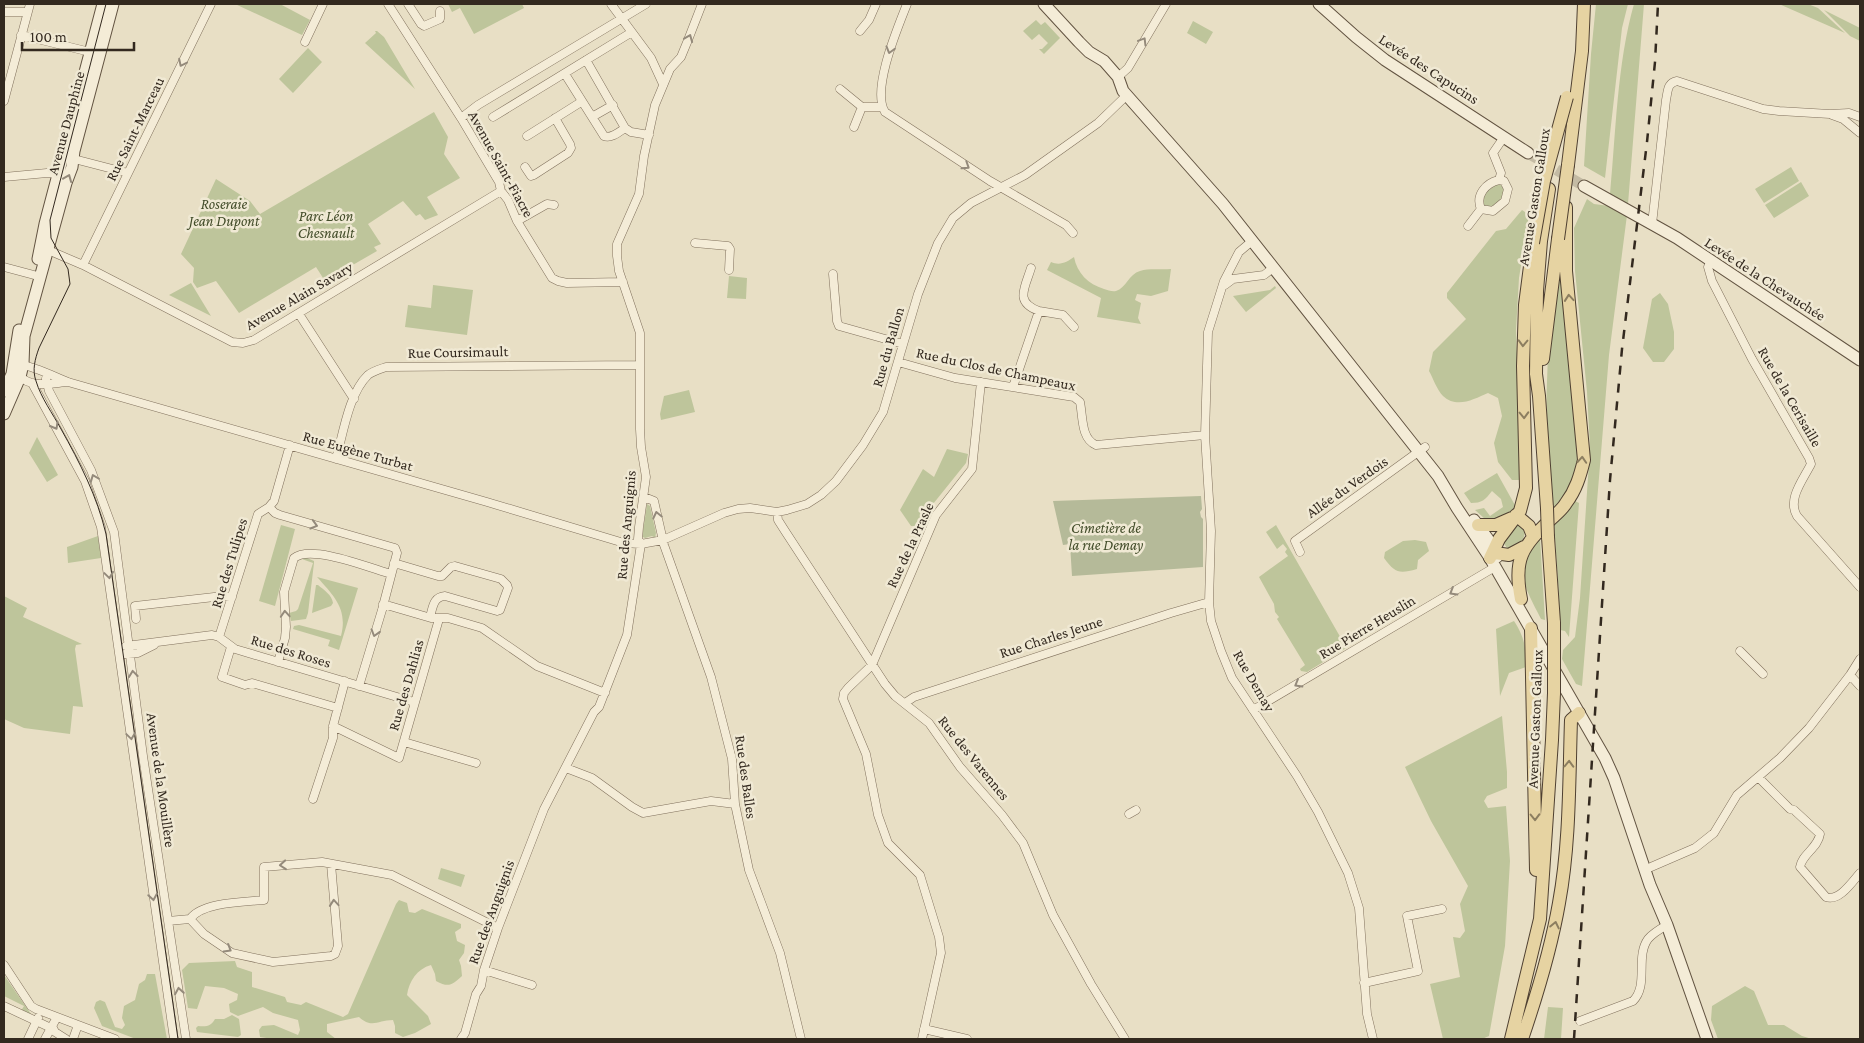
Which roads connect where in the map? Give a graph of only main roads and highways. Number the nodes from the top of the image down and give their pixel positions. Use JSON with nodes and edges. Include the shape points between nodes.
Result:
{"nodes":[{"id":1,"x":102,"y":4,"type":"edge"},
{"id":2,"x":113,"y":4,"type":"edge"},
{"id":3,"x":1044,"y":4,"type":"edge"},
{"id":4,"x":1320,"y":4,"type":"edge"},
{"id":5,"x":1584,"y":4,"type":"edge"},
{"id":6,"x":1528,"y":153,"type":"tunnel mouth"},
{"id":7,"x":1568,"y":165,"type":"junction"},
{"id":8,"x":1584,"y":186,"type":"tunnel mouth"},
{"id":9,"x":1537,"y":242,"type":"junction"},
{"id":10,"x":44,"y":249,"type":"junction"},
{"id":11,"x":1860,"y":360,"type":"edge"},
{"id":12,"x":19,"y":365,"type":"junction"},
{"id":13,"x":4,"y":391,"type":"edge"},
{"id":14,"x":1539,"y":396,"type":"junction"},
{"id":15,"x":4,"y":414,"type":"edge"},
{"id":16,"x":1438,"y":476,"type":"junction"},
{"id":17,"x":1516,"y":516,"type":"junction"},
{"id":18,"x":1478,"y":525,"type":"junction"},
{"id":19,"x":1533,"y":536,"type":"junction"},
{"id":20,"x":1524,"y":547,"type":"junction"},
{"id":21,"x":1494,"y":556,"type":"junction"},
{"id":22,"x":1521,"y":599,"type":"junction"},
{"id":23,"x":1533,"y":631,"type":"junction"},
{"id":24,"x":1581,"y":712,"type":"junction"},
{"id":25,"x":1540,"y":917,"type":"junction"},
{"id":26,"x":1511,"y":1039,"type":"edge"},
{"id":27,"x":1518,"y":1039,"type":"edge"},
{"id":28,"x":1522,"y":1039,"type":"edge"},
{"id":29,"x":1707,"y":1039,"type":"edge"}],
"edges":[{"from":1,"to":10,"type":"main road","name":"Avenue Dauphine","via":[[45,224]]},
{"from":10,"to":2,"type":"main road","name":"Avenue Dauphine","one_way":true,"via":[[74,159]]},
{"from":3,"to":16,"type":"main road","via":[[1089,52],[1104,61],[1118,77],[1127,95],[1223,204],[1422,450]]},
{"from":4,"to":6,"type":"main road","name":"Levée des Capucins","via":[[1385,60]]},
{"from":5,"to":7,"type":"main road","name":"Avenue Gaston Galloux","via":[[1582,51]]},
{"from":5,"to":9,"type":"main road","name":"Avenue Gaston Galloux","bridge":true},
{"from":7,"to":14,"type":"main road","name":"Avenue Gaston Galloux","bridge":true},
{"from":19,"to":7,"type":"main road","one_way":true,"bridge":true,"via":[[1565,505],[1578,484],[1584,460],[1566,271]]},
{"from":8,"to":11,"type":"main road","name":"Levée de la Chevauchée","via":[[1711,260]]},
{"from":9,"to":14,"type":"main road","name":"Avenue Gaston Galloux","via":[[1536,374]]},
{"from":9,"to":17,"type":"main road","one_way":true,"via":[[1525,305],[1526,488],[1523,505]]},
{"from":10,"to":12,"type":"main road","name":"Avenue Dauphine"},
{"from":10,"to":12,"type":"main road","name":"Avenue Dauphine","via":[[15,346]]},
{"from":12,"to":13,"type":"main road"},
{"from":12,"to":15,"type":"main road","via":[[20,377]]},
{"from":14,"to":25,"type":"main road","name":"Avenue Gaston Galloux","bridge":true,"via":[[1554,623],[1552,740]]},
{"from":16,"to":18,"type":"main road"},
{"from":16,"to":21,"type":"main road"},
{"from":17,"to":18,"type":"main road","via":[[1500,524]]},
{"from":17,"to":19,"type":"main road","via":[[1529,526]]},
{"from":17,"to":21,"type":"main road","via":[[1498,539]]},
{"from":18,"to":21,"type":"main road"},
{"from":19,"to":20,"type":"main road"},
{"from":20,"to":21,"type":"main road","via":[[1509,555]]},
{"from":20,"to":22,"type":"main road","via":[[1518,576]]},
{"from":21,"to":22,"type":"main road"},
{"from":21,"to":23,"type":"main road"},
{"from":22,"to":24,"type":"main road"},
{"from":23,"to":24,"type":"main road"},
{"from":23,"to":25,"type":"main road","one_way":true,"via":[[1536,874]]},
{"from":28,"to":24,"type":"main road","one_way":true,"via":[[1559,902],[1566,848],[1571,720]]},
{"from":24,"to":29,"type":"main road","via":[[1614,778],[1661,898],[1667,925]]},
{"from":25,"to":26,"type":"main road","name":"Avenue Gaston Galloux"},
{"from":25,"to":27,"type":"main road","via":[[1542,929],[1534,983]]}]}
